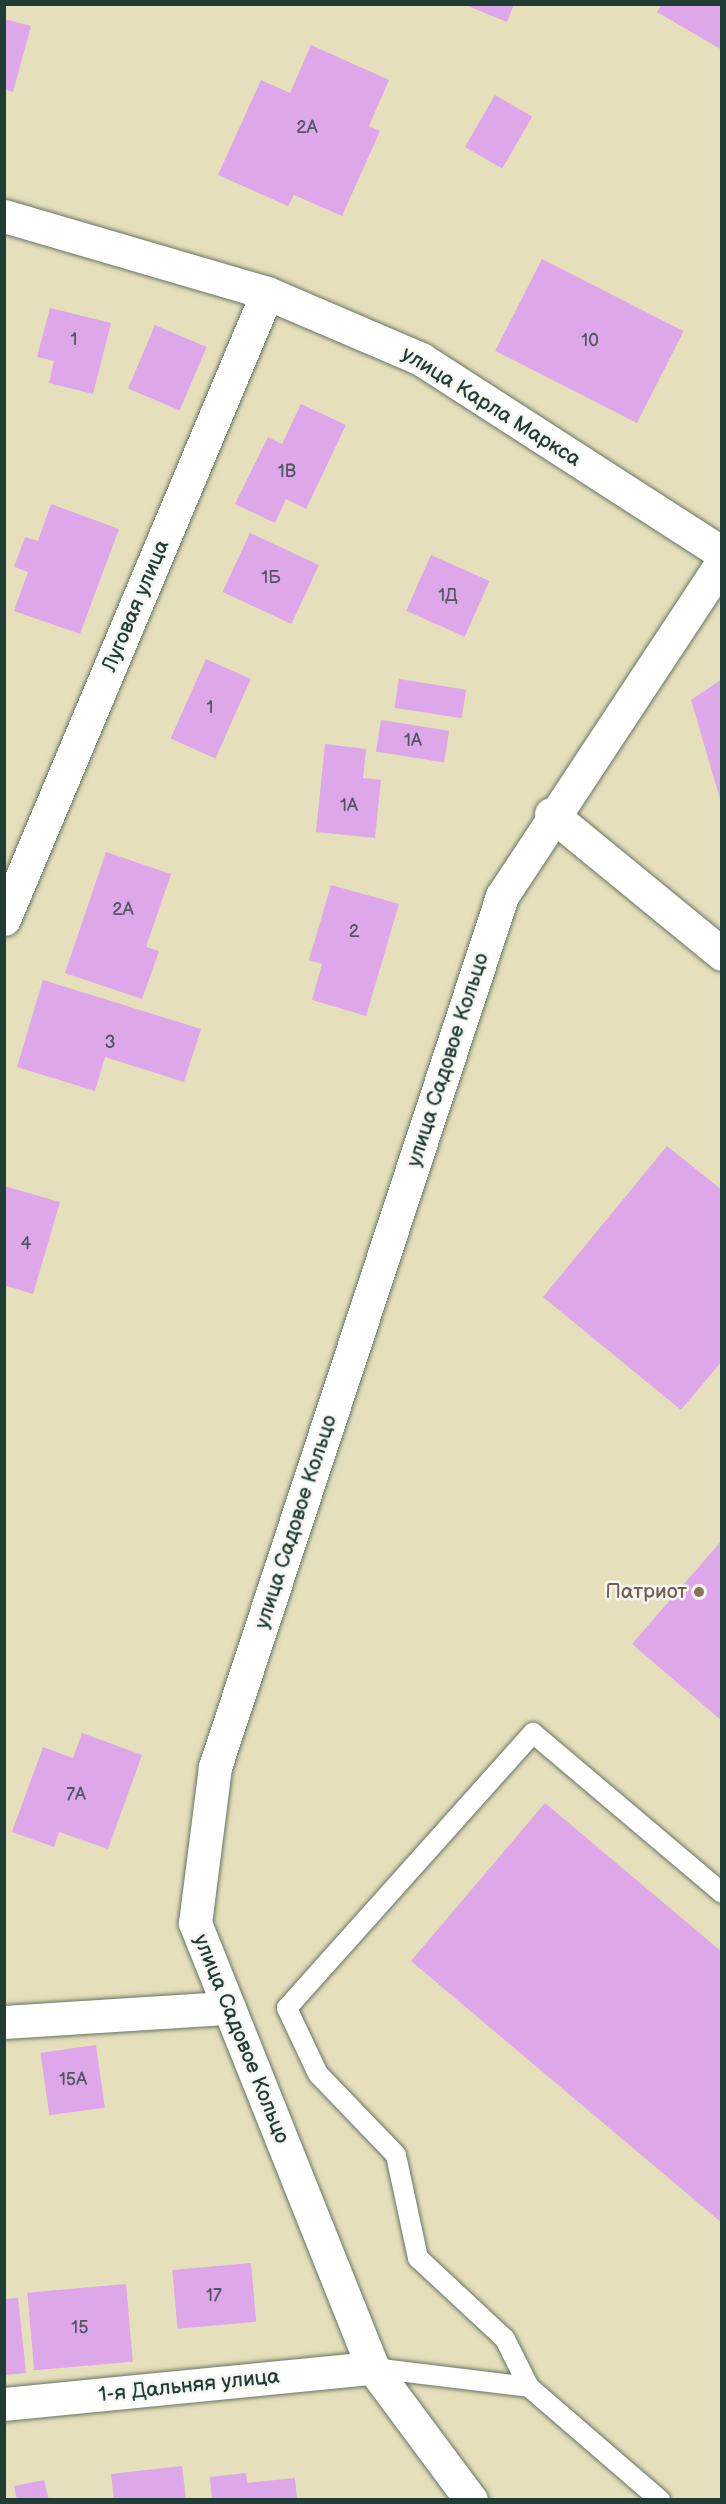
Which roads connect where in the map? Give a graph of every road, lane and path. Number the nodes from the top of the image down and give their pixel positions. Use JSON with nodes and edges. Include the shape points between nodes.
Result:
{"nodes":[{"id":1,"x":4,"y":216,"type":"edge"},
{"id":2,"x":267,"y":293,"type":"junction"},
{"id":3,"x":722,"y":552,"type":"edge"},
{"id":4,"x":722,"y":562,"type":"edge"},
{"id":5,"x":551,"y":814,"type":"junction"},
{"id":6,"x":4,"y":919,"type":"edge"},
{"id":7,"x":722,"y":954,"type":"edge"},
{"id":8,"x":722,"y":1893,"type":"edge"},
{"id":9,"x":229,"y":2008,"type":"junction"},
{"id":10,"x":4,"y":2022,"type":"edge"},
{"id":11,"x":373,"y":2368,"type":"junction"},
{"id":12,"x":529,"y":2387,"type":"junction"},
{"id":13,"x":4,"y":2404,"type":"edge"},
{"id":14,"x":471,"y":2499,"type":"edge"},
{"id":15,"x":660,"y":2499,"type":"edge"}],
"edges":[{"from":1,"to":2,"type":"street","name":"улица Карла Маркса"},
{"from":2,"to":3,"type":"street","name":"улица Карла Маркса","via":[[421,359]]},
{"from":2,"to":6,"type":"street","name":"Луговая улица"},
{"from":4,"to":5,"type":"street","name":"улица Садовое Кольцо"},
{"from":5,"to":7,"type":"street"},
{"from":5,"to":9,"type":"street","name":"улица Садовое Кольцо","via":[[502,896],[215,1767],[195,1923]]},
{"from":8,"to":12,"type":"lane","via":[[533,1733],[287,2008],[318,2074],[396,2155],[418,2258],[505,2339]]},
{"from":9,"to":10,"type":"street"},
{"from":9,"to":11,"type":"street","name":"улица Садовое Кольцо"},
{"from":11,"to":12,"type":"lane"},
{"from":11,"to":13,"type":"street","name":"1-я Дальняя улица"},
{"from":11,"to":14,"type":"street","name":"улица Садовое Кольцо"},
{"from":12,"to":15,"type":"lane"}]}
